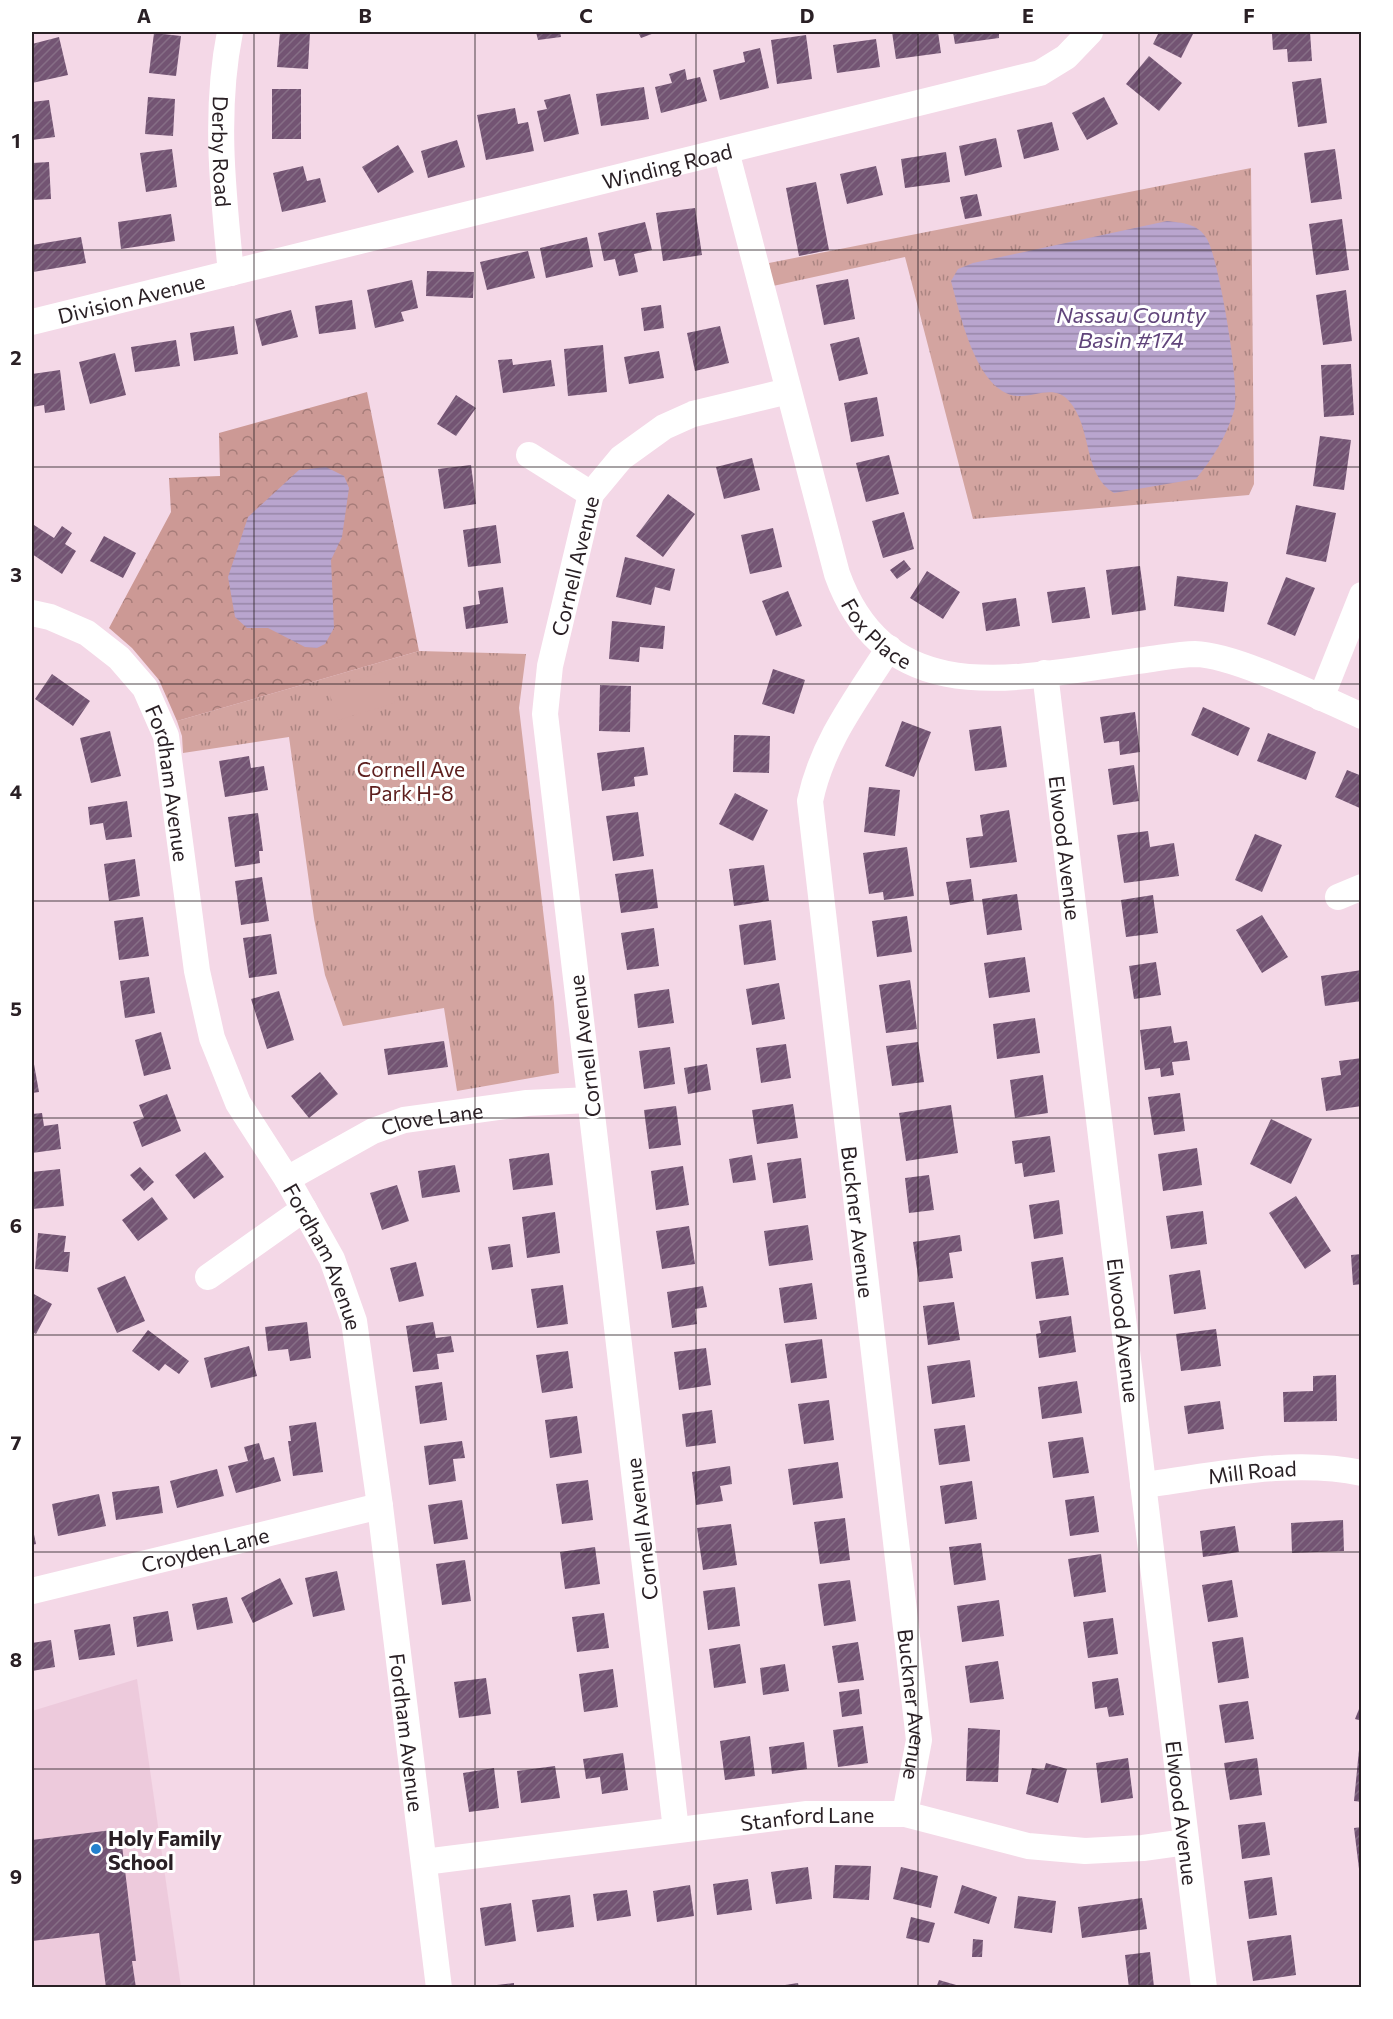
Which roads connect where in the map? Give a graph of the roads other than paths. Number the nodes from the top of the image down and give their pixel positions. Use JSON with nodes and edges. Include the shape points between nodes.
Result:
{"nodes":[{"id":1,"x":230,"y":32,"type":"edge"},
{"id":2,"x":1090,"y":32,"type":"edge"},
{"id":3,"x":726,"y":151,"type":"junction"},
{"id":4,"x":231,"y":273,"type":"junction"},
{"id":5,"x":32,"y":322,"type":"edge"},
{"id":6,"x":788,"y":390,"type":"junction"},
{"id":7,"x":529,"y":455,"type":"dead end"},
{"id":8,"x":591,"y":494,"type":"junction"},
{"id":9,"x":1362,"y":595,"type":"edge"},
{"id":10,"x":32,"y":613,"type":"edge"},
{"id":11,"x":889,"y":648,"type":"junction"},
{"id":12,"x":1045,"y":673,"type":"junction"},
{"id":13,"x":1321,"y":698,"type":"junction"},
{"id":14,"x":1362,"y":716,"type":"edge"},
{"id":15,"x":1362,"y":887,"type":"edge"},
{"id":16,"x":1338,"y":897,"type":"dead end"},
{"id":17,"x":590,"y":1100,"type":"junction"},
{"id":18,"x":287,"y":1179,"type":"junction"},
{"id":19,"x":304,"y":1209,"type":"junction"},
{"id":20,"x":208,"y":1277,"type":"dead end"},
{"id":21,"x":1362,"y":1473,"type":"edge"},
{"id":22,"x":1143,"y":1485,"type":"junction"},
{"id":23,"x":380,"y":1506,"type":"junction"},
{"id":24,"x":32,"y":1591,"type":"edge"},
{"id":25,"x":905,"y":1814,"type":"junction"},
{"id":26,"x":676,"y":1830,"type":"junction"},
{"id":27,"x":1186,"y":1842,"type":"junction"},
{"id":28,"x":424,"y":1862,"type":"junction"},
{"id":29,"x":439,"y":1988,"type":"edge"},
{"id":30,"x":1204,"y":1988,"type":"edge"}],
"edges":[{"from":1,"to":4,"type":"street","name":"Derby Road","via":[[220,122]]},
{"from":2,"to":3,"type":"street","name":"Winding Road","via":[[1066,57],[1040,73]]},
{"from":3,"to":4,"type":"street","name":"Winding Road"},
{"from":3,"to":6,"type":"street","name":"Fox Place"},
{"from":4,"to":5,"type":"street","name":"Division Avenue"},
{"from":6,"to":8,"type":"street","name":"Cornell Avenue","via":[[693,414],[663,427],[621,458]]},
{"from":6,"to":11,"type":"street","name":"Fox Place","via":[[846,599],[871,633]]},
{"from":7,"to":8,"type":"street"},
{"from":8,"to":17,"type":"street","name":"Cornell Avenue","via":[[550,666],[545,714]]},
{"from":9,"to":13,"type":"street"},
{"from":10,"to":18,"type":"street","name":"Fordham Avenue","via":[[50,616],[87,633],[119,658],[145,688],[165,736],[197,971],[212,1038],[238,1103]]},
{"from":11,"to":12,"type":"street","name":"Fox Place","via":[[933,672],[958,678]]},
{"from":11,"to":25,"type":"street","name":"Buckner Avenue","via":[[836,729],[816,773],[810,801],[919,1740]]},
{"from":12,"to":13,"type":"street","name":"Fox Place","via":[[1195,654],[1254,670]]},
{"from":12,"to":22,"type":"street","name":"Elwood Avenue"},
{"from":13,"to":14,"type":"street","name":"Fox Place"},
{"from":15,"to":16,"type":"street"},
{"from":17,"to":18,"type":"street","name":"Clove Lane","via":[[527,1103],[404,1120],[373,1131]]},
{"from":17,"to":26,"type":"street","name":"Cornell Avenue"},
{"from":18,"to":19,"type":"street","name":"Fordham Avenue"},
{"from":19,"to":20,"type":"street"},
{"from":19,"to":23,"type":"street","name":"Fordham Avenue","via":[[332,1259],[354,1321]]},
{"from":21,"to":22,"type":"street","name":"Mill Road","via":[[1338,1468],[1277,1468]]},
{"from":22,"to":27,"type":"street","name":"Elwood Avenue"},
{"from":23,"to":24,"type":"street","name":"Croyden Lane"},
{"from":23,"to":28,"type":"street","name":"Fordham Avenue"},
{"from":25,"to":26,"type":"street","name":"Stanford Lane","via":[[807,1814]]},
{"from":25,"to":27,"type":"street","name":"Stanford Lane","via":[[1028,1846],[1085,1851]]},
{"from":26,"to":28,"type":"street","name":"Stanford Lane"},
{"from":27,"to":30,"type":"street","name":"Elwood Avenue"},
{"from":28,"to":29,"type":"street","name":"Fordham Avenue"}]}
